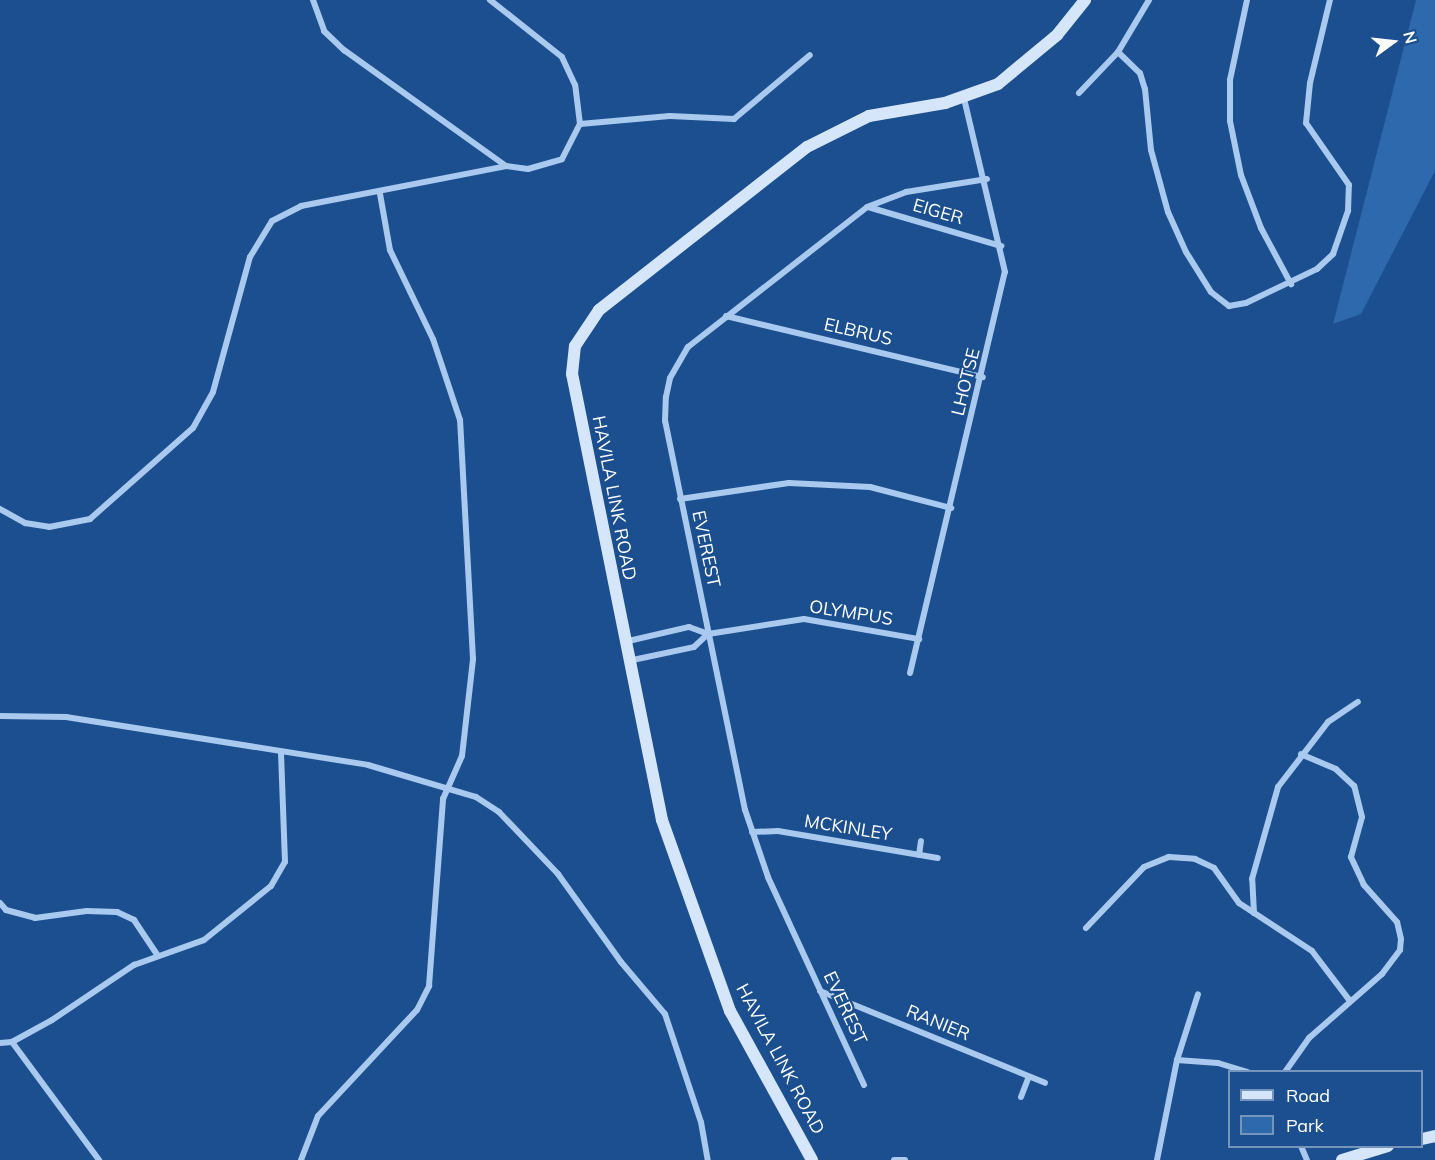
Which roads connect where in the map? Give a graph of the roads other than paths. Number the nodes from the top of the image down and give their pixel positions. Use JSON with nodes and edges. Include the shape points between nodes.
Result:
{"nodes":[{"id":1,"x":313,"y":0,"type":"edge"},
{"id":2,"x":490,"y":0,"type":"edge"},
{"id":3,"x":1085,"y":0,"type":"edge"},
{"id":4,"x":1149,"y":0,"type":"edge"},
{"id":5,"x":1247,"y":0,"type":"edge"},
{"id":6,"x":1330,"y":0,"type":"edge"},
{"id":7,"x":1118,"y":52,"type":"junction"},
{"id":8,"x":810,"y":55,"type":"dead end"},
{"id":9,"x":1079,"y":93,"type":"dead end"},
{"id":10,"x":964,"y":98,"type":"junction"},
{"id":11,"x":580,"y":124,"type":"junction"},
{"id":12,"x":506,"y":166,"type":"junction"},
{"id":13,"x":987,"y":179,"type":"junction"},
{"id":14,"x":380,"y":194,"type":"junction"},
{"id":15,"x":867,"y":207,"type":"junction"},
{"id":16,"x":1001,"y":246,"type":"junction"},
{"id":17,"x":1291,"y":284,"type":"junction"},
{"id":18,"x":726,"y":316,"type":"junction"},
{"id":19,"x":983,"y":377,"type":"junction"},
{"id":20,"x":680,"y":499,"type":"junction"},
{"id":21,"x":951,"y":508,"type":"junction"},
{"id":22,"x":0,"y":509,"type":"edge"},
{"id":23,"x":708,"y":634,"type":"junction"},
{"id":24,"x":919,"y":639,"type":"junction"},
{"id":25,"x":624,"y":642,"type":"junction"},
{"id":26,"x":628,"y":662,"type":"junction"},
{"id":27,"x":910,"y":673,"type":"dead end"},
{"id":28,"x":1358,"y":702,"type":"dead end"},
{"id":29,"x":0,"y":716,"type":"edge"},
{"id":30,"x":281,"y":754,"type":"junction"},
{"id":31,"x":1301,"y":754,"type":"junction"},
{"id":32,"x":450,"y":787,"type":"junction"},
{"id":33,"x":752,"y":832,"type":"junction"},
{"id":34,"x":921,"y":841,"type":"dead end"},
{"id":35,"x":919,"y":855,"type":"junction"},
{"id":36,"x":938,"y":858,"type":"dead end"},
{"id":37,"x":0,"y":903,"type":"edge"},
{"id":38,"x":1254,"y":913,"type":"junction"},
{"id":39,"x":1086,"y":928,"type":"dead end"},
{"id":40,"x":158,"y":956,"type":"junction"},
{"id":41,"x":820,"y":990,"type":"junction"},
{"id":42,"x":1198,"y":994,"type":"dead end"},
{"id":43,"x":1350,"y":1001,"type":"junction"},
{"id":44,"x":12,"y":1042,"type":"junction"},
{"id":45,"x":0,"y":1043,"type":"edge"},
{"id":46,"x":1177,"y":1060,"type":"junction"},
{"id":47,"x":1244,"y":1070,"type":"edge"},
{"id":48,"x":1286,"y":1070,"type":"edge"},
{"id":49,"x":1029,"y":1076,"type":"junction"},
{"id":50,"x":1045,"y":1083,"type":"dead end"},
{"id":51,"x":864,"y":1084,"type":"dead end"},
{"id":52,"x":1021,"y":1097,"type":"dead end"},
{"id":53,"x":1381,"y":1148,"type":"edge"},
{"id":54,"x":99,"y":1160,"type":"edge"},
{"id":55,"x":301,"y":1160,"type":"edge"},
{"id":56,"x":708,"y":1160,"type":"edge"},
{"id":57,"x":812,"y":1160,"type":"edge"},
{"id":58,"x":894,"y":1160,"type":"edge"},
{"id":59,"x":905,"y":1160,"type":"edge"},
{"id":60,"x":1157,"y":1160,"type":"edge"},
{"id":61,"x":1342,"y":1160,"type":"edge"}],
"edges":[{"from":1,"to":12,"type":"street","via":[[324,31],[344,50]]},
{"from":2,"to":11,"type":"street","via":[[562,57],[575,84]]},
{"from":3,"to":10,"type":"street","name":"HAVILA LINK ROAD","via":[[1022,68],[998,84]]},
{"from":4,"to":7,"type":"street"},
{"from":5,"to":17,"type":"street","via":[[1230,80],[1230,121],[1241,175],[1261,228]]},
{"from":6,"to":17,"type":"street","via":[[1310,83],[1306,123],[1349,185],[1348,211],[1333,254]]},
{"from":7,"to":9,"type":"street"},
{"from":7,"to":17,"type":"street","via":[[1140,73],[1151,150],[1168,212],[1211,292],[1229,306]]},
{"from":8,"to":11,"type":"street","via":[[734,119],[670,116]]},
{"from":10,"to":13,"type":"street","name":"LHOTSE"},
{"from":10,"to":25,"type":"street","name":"HAVILA LINK ROAD","via":[[869,116],[831,132],[637,278],[585,326],[575,346],[572,374]]},
{"from":11,"to":12,"type":"street","via":[[562,159],[528,170]]},
{"from":12,"to":14,"type":"street"},
{"from":13,"to":15,"type":"street","name":"EVEREST","via":[[906,192]]},
{"from":13,"to":16,"type":"street","name":"LHOTSE"},
{"from":14,"to":22,"type":"street","via":[[302,206],[273,221],[250,256],[213,392],[193,428],[90,519],[49,527],[25,524]]},
{"from":14,"to":32,"type":"street","via":[[390,250],[433,339],[460,420],[473,658],[462,756]]},
{"from":15,"to":16,"type":"street","name":"EIGER"},
{"from":15,"to":18,"type":"street","name":"EVEREST"},
{"from":16,"to":19,"type":"street","name":"LHOTSE","via":[[1003,296]]},
{"from":18,"to":19,"type":"street","name":"ELBRUS"},
{"from":18,"to":20,"type":"street","name":"EVEREST","via":[[688,347],[670,378],[665,421]]},
{"from":19,"to":21,"type":"street","name":"LHOTSE"},
{"from":20,"to":21,"type":"street","via":[[789,483],[870,488]]},
{"from":20,"to":23,"type":"street","name":"EVEREST"},
{"from":21,"to":24,"type":"street","name":"LHOTSE"},
{"from":23,"to":24,"type":"street","name":"OLYMPUS","via":[[804,619]]},
{"from":23,"to":25,"type":"street","via":[[689,627]]},
{"from":23,"to":26,"type":"street","via":[[694,647]]},
{"from":23,"to":33,"type":"street","name":"EVEREST"},
{"from":24,"to":27,"type":"street","name":"LHOTSE"},
{"from":25,"to":26,"type":"street","name":"HAVILA LINK ROAD"},
{"from":26,"to":57,"type":"street","name":"HAVILA LINK ROAD","via":[[662,820],[717,977],[730,1011]]},
{"from":28,"to":31,"type":"street","via":[[1328,722]]},
{"from":29,"to":30,"type":"street","via":[[66,717]]},
{"from":30,"to":32,"type":"street","via":[[368,765]]},
{"from":30,"to":40,"type":"street","via":[[286,836],[281,870],[271,886],[234,920],[204,940]]},
{"from":31,"to":38,"type":"street","via":[[1286,771],[1265,819],[1252,879]]},
{"from":31,"to":43,"type":"street","via":[[1336,769],[1354,786],[1362,817],[1351,857],[1364,885],[1397,922],[1401,939],[1400,950],[1382,974]]},
{"from":32,"to":55,"type":"street","via":[[443,799],[442,869],[429,986],[417,1010],[318,1116]]},
{"from":32,"to":56,"type":"street","via":[[499,812],[530,841],[665,1014],[701,1122]]},
{"from":33,"to":35,"type":"street","name":"MCKINLEY","via":[[778,831]]},
{"from":33,"to":41,"type":"street","name":"EVEREST"},
{"from":34,"to":35,"type":"street"},
{"from":35,"to":36,"type":"street","name":"MCKINLEY"},
{"from":37,"to":40,"type":"street","via":[[6,909],[35,918],[87,911],[117,912],[134,920]]},
{"from":38,"to":39,"type":"street","via":[[1239,903],[1214,868],[1195,859],[1169,856],[1144,867]]},
{"from":38,"to":43,"type":"street","via":[[1312,951]]},
{"from":40,"to":44,"type":"street","via":[[107,981]]},
{"from":41,"to":49,"type":"street","name":"RANIER"},
{"from":41,"to":51,"type":"street","name":"EVEREST"},
{"from":42,"to":46,"type":"street"},
{"from":43,"to":48,"type":"street","via":[[1309,1038]]},
{"from":44,"to":45,"type":"street"},
{"from":44,"to":54,"type":"street"},
{"from":46,"to":47,"type":"street","via":[[1218,1063]]},
{"from":46,"to":60,"type":"street"},
{"from":49,"to":50,"type":"street","name":"RANIER"},
{"from":49,"to":52,"type":"street"},
{"from":53,"to":61,"type":"street"},
{"from":58,"to":59,"type":"street"}]}
